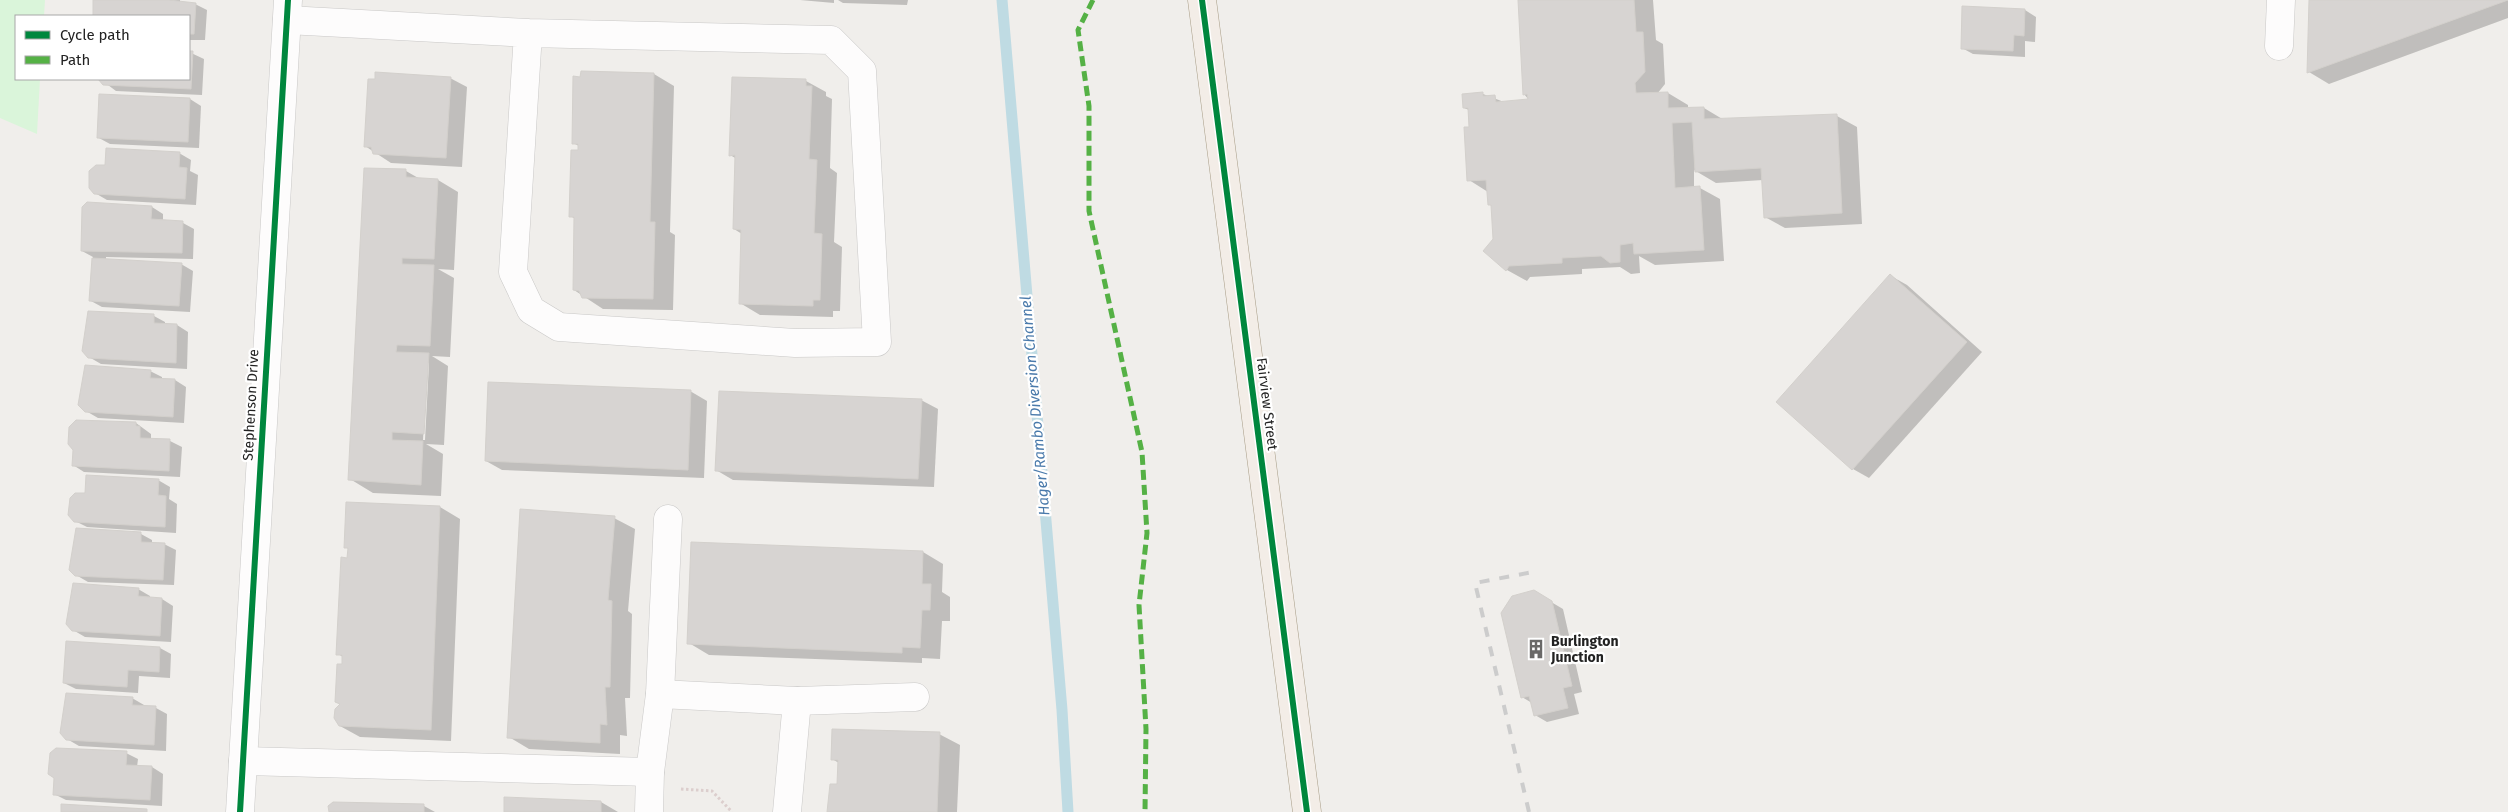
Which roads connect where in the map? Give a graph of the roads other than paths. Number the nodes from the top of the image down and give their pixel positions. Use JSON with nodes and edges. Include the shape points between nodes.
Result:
{"nodes":[{"id":1,"x":1202,"y":0,"type":"edge"},
{"id":2,"x":2281,"y":0,"type":"edge"},
{"id":3,"x":288,"y":10,"type":"edge"},
{"id":4,"x":528,"y":33,"type":"junction"},
{"id":5,"x":2279,"y":46,"type":"dead end"},
{"id":6,"x":668,"y":519,"type":"dead end"},
{"id":7,"x":660,"y":694,"type":"junction"},
{"id":8,"x":915,"y":697,"type":"dead end"},
{"id":9,"x":797,"y":701,"type":"junction"},
{"id":10,"x":243,"y":761,"type":"junction"},
{"id":11,"x":649,"y":790,"type":"edge"},
{"id":12,"x":240,"y":812,"type":"edge"},
{"id":13,"x":788,"y":812,"type":"edge"},
{"id":14,"x":1307,"y":812,"type":"edge"}],
"edges":[{"from":1,"to":14,"type":"main road","name":"Fairview Street"},
{"from":2,"to":5,"type":"street"},
{"from":3,"to":4,"type":"street"},
{"from":3,"to":10,"type":"street","name":"Stephenson Drive"},
{"from":4,"to":4,"type":"street","via":[[513,272],[531,310],[559,327],[795,343],[877,342],[862,71],[831,40]]},
{"from":6,"to":7,"type":"street"},
{"from":7,"to":9,"type":"street"},
{"from":7,"to":11,"type":"street"},
{"from":8,"to":9,"type":"street"},
{"from":9,"to":13,"type":"street"},
{"from":10,"to":11,"type":"street"},
{"from":10,"to":12,"type":"street","name":"Stephenson Drive"}]}
